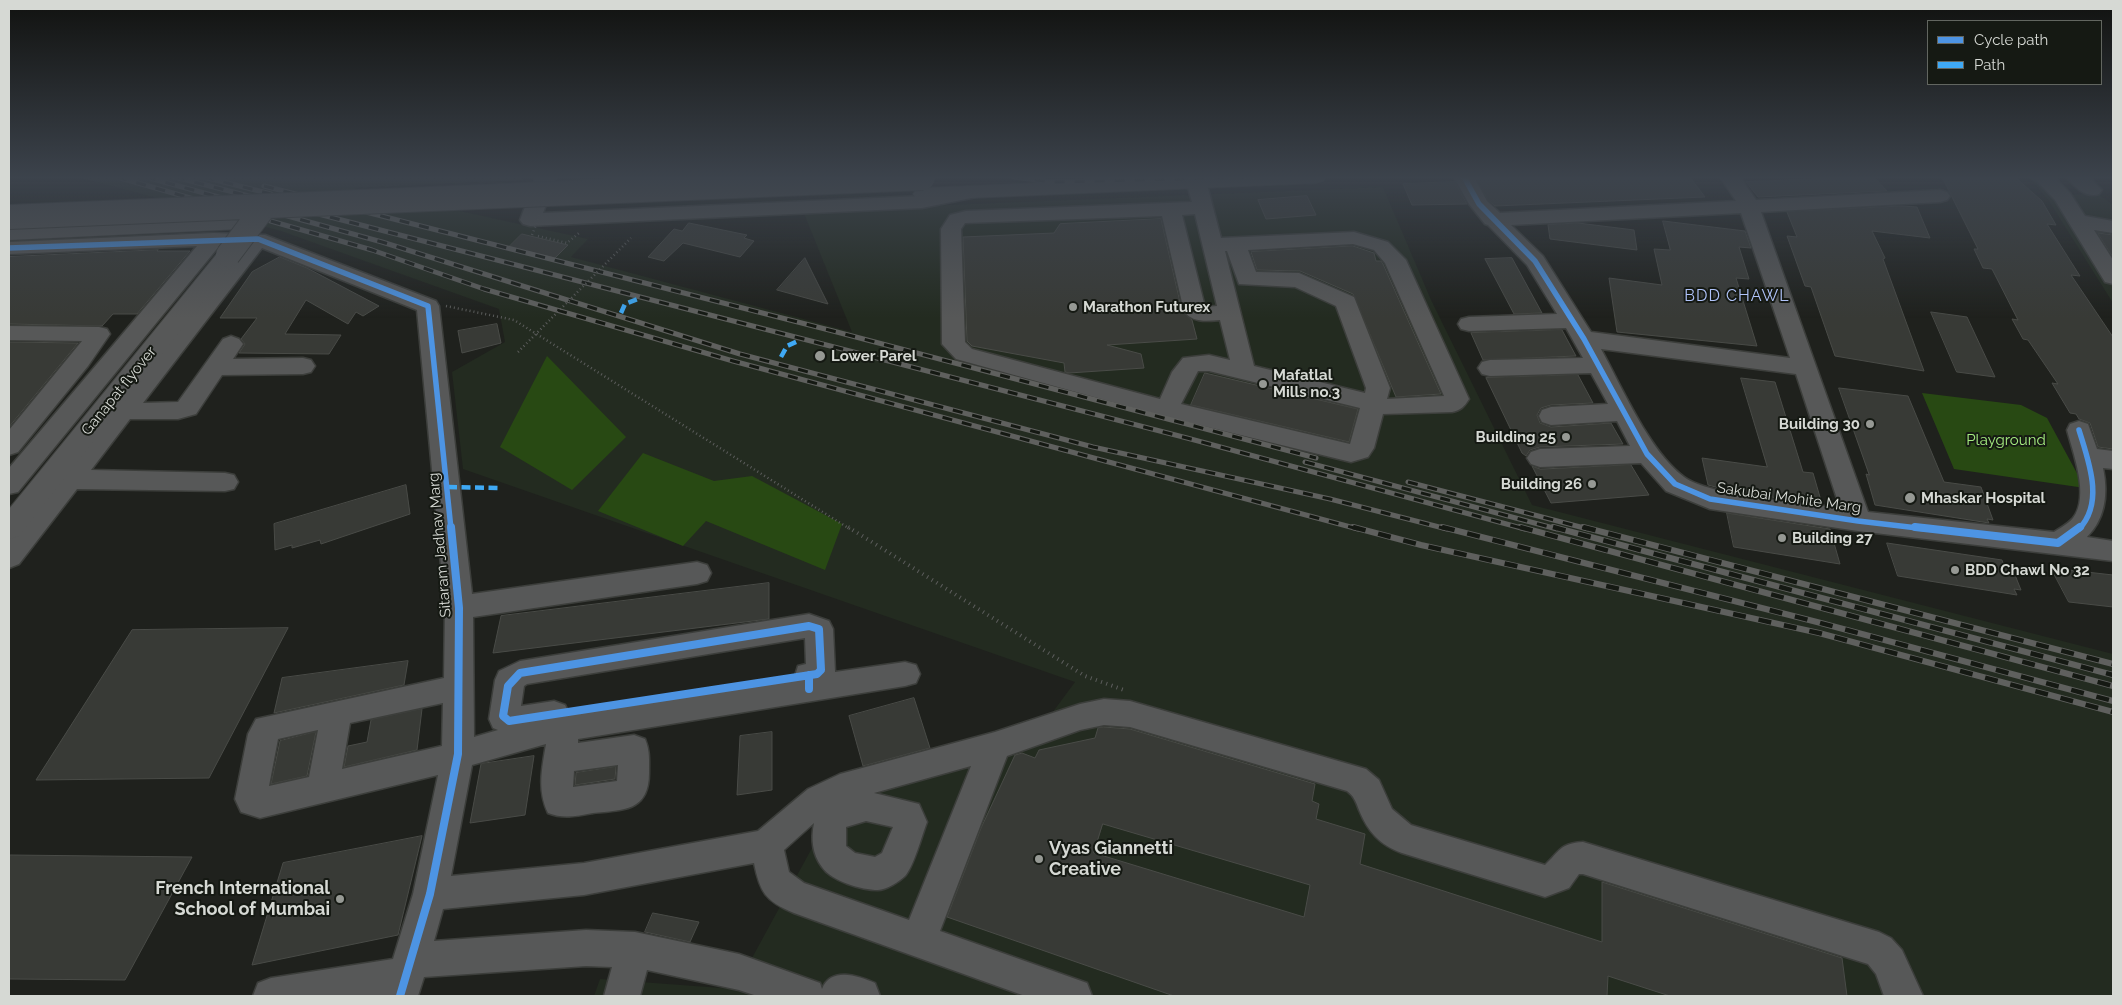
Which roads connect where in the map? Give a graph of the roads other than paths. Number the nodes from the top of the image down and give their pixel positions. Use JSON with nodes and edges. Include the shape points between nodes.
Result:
{"nodes":[{"id":1,"x":184,"y":224,"type":"edge"},
{"id":2,"x":247,"y":224,"type":"edge"},
{"id":3,"x":248,"y":224,"type":"edge"},
{"id":4,"x":259,"y":224,"type":"edge"},
{"id":5,"x":532,"y":224,"type":"edge"},
{"id":6,"x":579,"y":224,"type":"edge"},
{"id":7,"x":953,"y":224,"type":"edge"},
{"id":8,"x":1174,"y":224,"type":"edge"},
{"id":9,"x":1207,"y":224,"type":"edge"},
{"id":10,"x":1496,"y":224,"type":"edge"},
{"id":11,"x":1756,"y":224,"type":"edge"},
{"id":12,"x":2080,"y":224,"type":"edge"},
{"id":13,"x":2095,"y":224,"type":"edge"},
{"id":14,"x":2113,"y":227,"type":"edge"},
{"id":15,"x":9,"y":234,"type":"edge"},
{"id":16,"x":1236,"y":244,"type":"junction"},
{"id":17,"x":1212,"y":245,"type":"junction"},
{"id":18,"x":9,"y":248,"type":"edge"},
{"id":19,"x":219,"y":249,"type":"junction"},
{"id":20,"x":2113,"y":277,"type":"edge"},
{"id":21,"x":1229,"y":312,"type":"junction"},
{"id":22,"x":1469,"y":324,"type":"dead end"},
{"id":23,"x":1578,"y":330,"type":"junction"},
{"id":24,"x":9,"y":333,"type":"edge"},
{"id":25,"x":232,"y":344,"type":"dead end"},
{"id":26,"x":80,"y":361,"type":"junction"},
{"id":27,"x":111,"y":361,"type":"junction"},
{"id":28,"x":1598,"y":365,"type":"junction"},
{"id":29,"x":303,"y":366,"type":"dead end"},
{"id":30,"x":216,"y":367,"type":"junction"},
{"id":31,"x":1490,"y":368,"type":"dead end"},
{"id":32,"x":1807,"y":368,"type":"junction"},
{"id":33,"x":1244,"y":371,"type":"junction"},
{"id":34,"x":1374,"y":404,"type":"junction"},
{"id":35,"x":1167,"y":409,"type":"junction"},
{"id":36,"x":123,"y":411,"type":"junction"},
{"id":37,"x":1616,"y":413,"type":"junction"},
{"id":38,"x":1551,"y":416,"type":"dead end"},
{"id":39,"x":2079,"y":430,"type":"dead end"},
{"id":40,"x":9,"y":446,"type":"edge"},
{"id":41,"x":1640,"y":454,"type":"junction"},
{"id":42,"x":2086,"y":456,"type":"junction"},
{"id":43,"x":1540,"y":458,"type":"dead end"},
{"id":44,"x":2113,"y":460,"type":"edge"},
{"id":45,"x":70,"y":480,"type":"junction"},
{"id":46,"x":225,"y":482,"type":"dead end"},
{"id":47,"x":9,"y":485,"type":"edge"},
{"id":48,"x":9,"y":502,"type":"edge"},
{"id":49,"x":2103,"y":504,"type":"edge"},
{"id":50,"x":1858,"y":521,"type":"junction"},
{"id":51,"x":9,"y":528,"type":"edge"},
{"id":52,"x":2058,"y":543,"type":"junction"},
{"id":53,"x":2113,"y":551,"type":"edge"},
{"id":54,"x":9,"y":557,"type":"edge"},
{"id":55,"x":697,"y":573,"type":"dead end"},
{"id":56,"x":459,"y":608,"type":"junction"},
{"id":57,"x":905,"y":674,"type":"dead end"},
{"id":58,"x":809,"y":682,"type":"junction"},
{"id":59,"x":460,"y":686,"type":"junction"},
{"id":60,"x":337,"y":713,"type":"junction"},
{"id":61,"x":555,"y":724,"type":"junction"},
{"id":62,"x":996,"y":746,"type":"junction"},
{"id":63,"x":458,"y":754,"type":"junction"},
{"id":64,"x":560,"y":759,"type":"dead end"},
{"id":65,"x":323,"y":788,"type":"junction"},
{"id":66,"x":766,"y":845,"type":"junction"},
{"id":67,"x":430,"y":894,"type":"junction"},
{"id":68,"x":918,"y":941,"type":"junction"},
{"id":69,"x":636,"y":950,"type":"junction"},
{"id":70,"x":406,"y":977,"type":"edge"},
{"id":71,"x":271,"y":996,"type":"edge"},
{"id":72,"x":622,"y":996,"type":"edge"},
{"id":73,"x":807,"y":996,"type":"edge"},
{"id":74,"x":837,"y":996,"type":"edge"},
{"id":75,"x":862,"y":996,"type":"edge"},
{"id":76,"x":1074,"y":996,"type":"edge"},
{"id":77,"x":1905,"y":996,"type":"edge"}],
"edges":[{"from":1,"to":15,"type":"main road"},
{"from":2,"to":19,"type":"main road","bridge":true},
{"from":3,"to":36,"type":"street"},
{"from":4,"to":56,"type":"street","name":"Sitaram Jadhav Marg","via":[[428,306]]},
{"from":5,"to":6,"type":"street","via":[[531,227]]},
{"from":7,"to":35,"type":"street","via":[[954,344],[964,354]]},
{"from":8,"to":21,"type":"street","via":[[1195,311],[1202,314]]},
{"from":9,"to":17,"type":"street"},
{"from":10,"to":23,"type":"street","name":"Sakubai Mohite Marg","via":[[1535,262]]},
{"from":11,"to":32,"type":"street"},
{"from":12,"to":20,"type":"street"},
{"from":13,"to":14,"type":"street"},
{"from":16,"to":17,"type":"street"},
{"from":16,"to":34,"type":"street","via":[[1247,279],[1299,280],[1346,302],[1378,388]]},
{"from":16,"to":34,"type":"street","via":[[1354,238],[1381,246],[1395,260],[1457,399],[1452,404],[1393,408]]},
{"from":17,"to":21,"type":"street"},
{"from":18,"to":19,"type":"street"},
{"from":19,"to":27,"type":"street"},
{"from":19,"to":48,"type":"main road","name":"Ganapat flyover"},
{"from":19,"to":51,"type":"main road","name":"Ganapat flyover"},
{"from":21,"to":33,"type":"street"},
{"from":22,"to":23,"type":"street"},
{"from":23,"to":28,"type":"street","name":"Sakubai Mohite Marg"},
{"from":23,"to":32,"type":"street"},
{"from":24,"to":26,"type":"street","via":[[99,334]]},
{"from":25,"to":30,"type":"street"},
{"from":26,"to":27,"type":"street"},
{"from":26,"to":40,"type":"street"},
{"from":27,"to":47,"type":"street"},
{"from":28,"to":31,"type":"street"},
{"from":28,"to":37,"type":"street","name":"Sakubai Mohite Marg"},
{"from":29,"to":30,"type":"street"},
{"from":30,"to":36,"type":"street","via":[[183,410]]},
{"from":32,"to":50,"type":"street"},
{"from":33,"to":34,"type":"street"},
{"from":33,"to":35,"type":"street","via":[[1209,363],[1191,364]]},
{"from":34,"to":35,"type":"street","via":[[1359,451],[1350,453]]},
{"from":36,"to":45,"type":"street"},
{"from":37,"to":38,"type":"street"},
{"from":37,"to":41,"type":"street","name":"Sakubai Mohite Marg"},
{"from":39,"to":42,"type":"street"},
{"from":41,"to":43,"type":"street"},
{"from":41,"to":50,"type":"street","name":"Sakubai Mohite Marg","via":[[1675,484],[1710,499]]},
{"from":42,"to":44,"type":"street"},
{"from":42,"to":49,"type":"street"},
{"from":45,"to":46,"type":"street"},
{"from":45,"to":54,"type":"street"},
{"from":49,"to":52,"type":"street","via":[[2082,526]]},
{"from":50,"to":52,"type":"street","name":"Sakubai Mohite Marg"},
{"from":52,"to":53,"type":"street","name":"Sakubai Mohite Marg"},
{"from":55,"to":56,"type":"street"},
{"from":56,"to":59,"type":"street","name":"Sitaram Jadhav Marg"},
{"from":57,"to":58,"type":"street"},
{"from":58,"to":61,"type":"street"},
{"from":58,"to":61,"type":"street","via":[[821,670],[819,629],[809,626],[520,673],[510,680],[504,719]]},
{"from":59,"to":60,"type":"street"},
{"from":59,"to":63,"type":"street","name":"Sitaram Jadhav Marg"},
{"from":60,"to":65,"type":"street"},
{"from":60,"to":65,"type":"street","via":[[267,728],[263,734],[251,799],[260,803]]},
{"from":61,"to":63,"type":"street"},
{"from":61,"to":64,"type":"street"},
{"from":62,"to":66,"type":"street","via":[[837,802],[826,794]]},
{"from":62,"to":68,"type":"street"},
{"from":62,"to":77,"type":"street","via":[[1080,717],[1104,712],[1130,714],[1361,782],[1377,815],[1402,838],[1545,881],[1560,876],[1567,861],[1573,857],[1583,858],[1879,950],[1888,957],[1899,989]]},
{"from":63,"to":65,"type":"street"},
{"from":63,"to":67,"type":"street","name":"Sitaram Jadhav Marg"},
{"from":66,"to":67,"type":"street","via":[[584,879]]},
{"from":66,"to":68,"type":"street","via":[[775,882],[794,896]]},
{"from":67,"to":70,"type":"street","name":"Sitaram Jadhav Marg"},
{"from":68,"to":76,"type":"street"},
{"from":69,"to":70,"type":"street","via":[[586,948]]},
{"from":69,"to":72,"type":"street"},
{"from":69,"to":73,"type":"street","via":[[739,972]]},
{"from":70,"to":71,"type":"street"},
{"from":74,"to":75,"type":"street","via":[[848,991]]}]}
